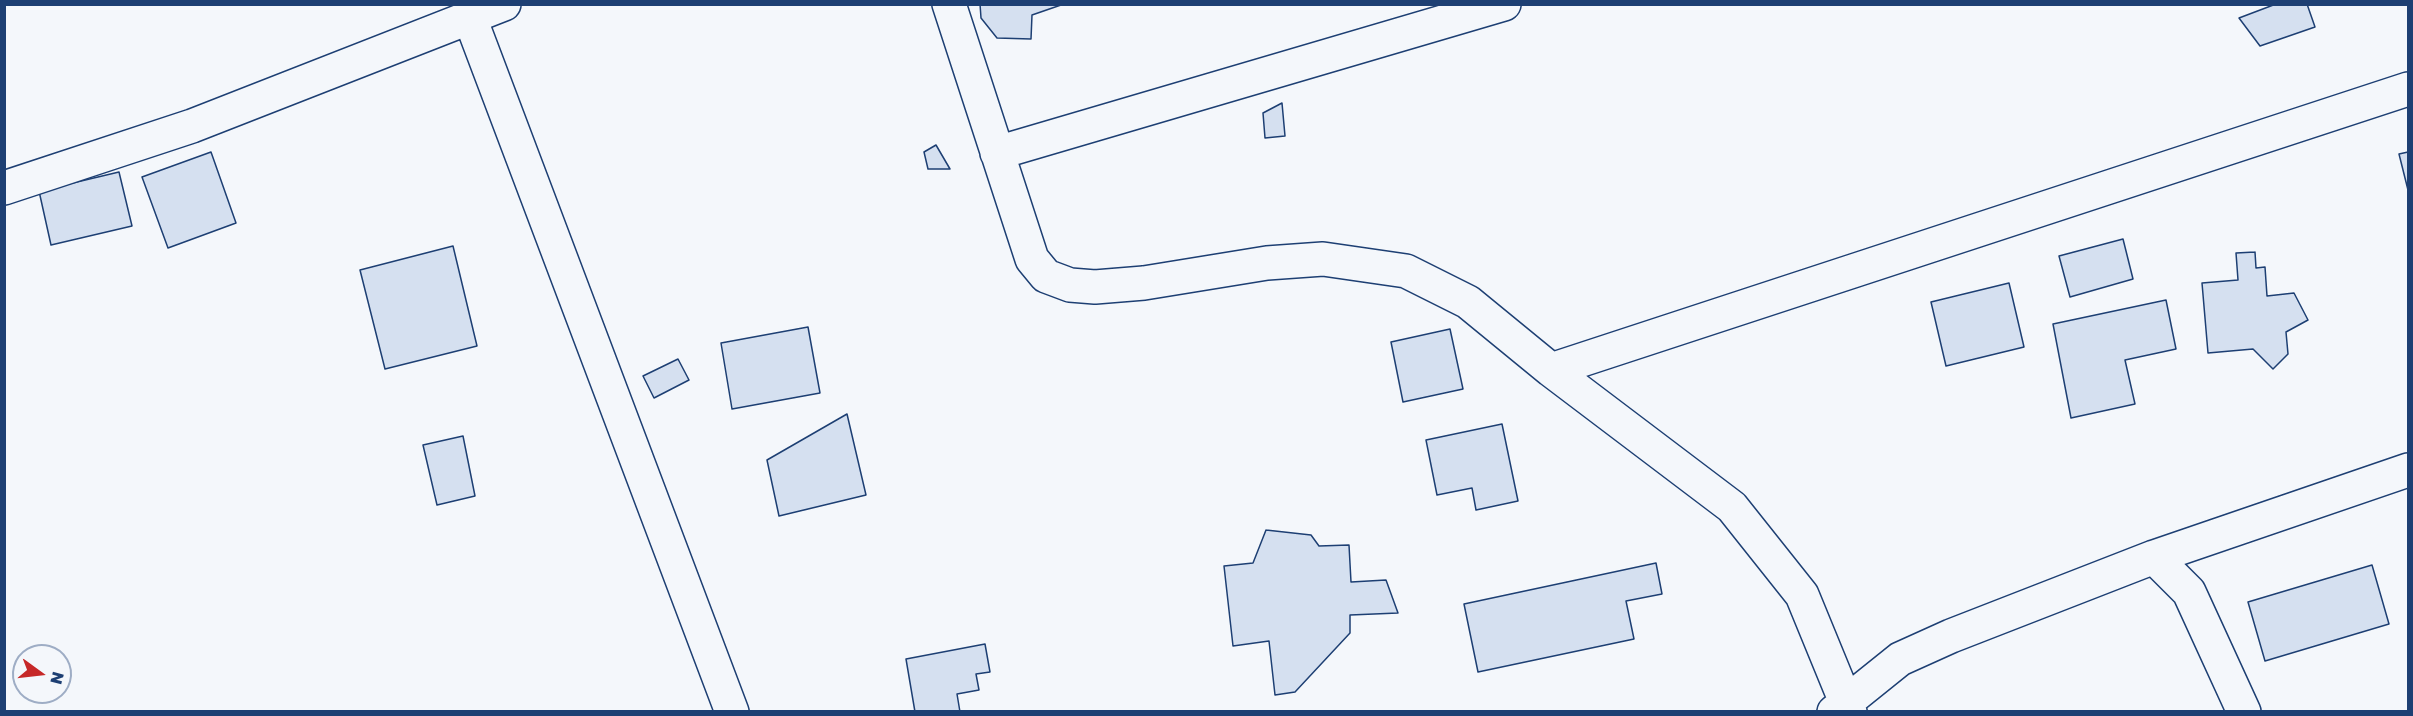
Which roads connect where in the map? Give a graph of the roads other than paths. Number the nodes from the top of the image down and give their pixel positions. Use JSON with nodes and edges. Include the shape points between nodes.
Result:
{"nodes":[{"id":1,"x":504,"y":4,"type":"edge"},
{"id":2,"x":949,"y":4,"type":"edge"},
{"id":3,"x":1504,"y":4,"type":"edge"},
{"id":4,"x":470,"y":18,"type":"junction"},
{"id":5,"x":2409,"y":89,"type":"edge"},
{"id":6,"x":997,"y":153,"type":"junction"},
{"id":7,"x":4,"y":188,"type":"edge"},
{"id":8,"x":1551,"y":370,"type":"junction"},
{"id":9,"x":2409,"y":470,"type":"edge"},
{"id":10,"x":2154,"y":557,"type":"junction"},
{"id":11,"x":1844,"y":708,"type":"edge"},
{"id":12,"x":732,"y":711,"type":"edge"},
{"id":13,"x":2244,"y":711,"type":"edge"}],
"edges":[{"from":1,"to":4,"type":"street"},
{"from":2,"to":6,"type":"street"},
{"from":3,"to":6,"type":"street"},
{"from":4,"to":7,"type":"street","via":[[192,126]]},
{"from":4,"to":12,"type":"street"},
{"from":5,"to":8,"type":"street"},
{"from":6,"to":8,"type":"street","via":[[1032,259],[1046,276],[1070,285],[1095,287],[1144,283],[1267,262],[1323,259],[1406,271],[1468,302]]},
{"from":8,"to":11,"type":"street","via":[[1732,507],[1802,595]]},
{"from":9,"to":10,"type":"street"},
{"from":10,"to":11,"type":"street","via":[[1900,659],[1868,682]]},
{"from":10,"to":13,"type":"street","via":[[2190,592]]}]}
